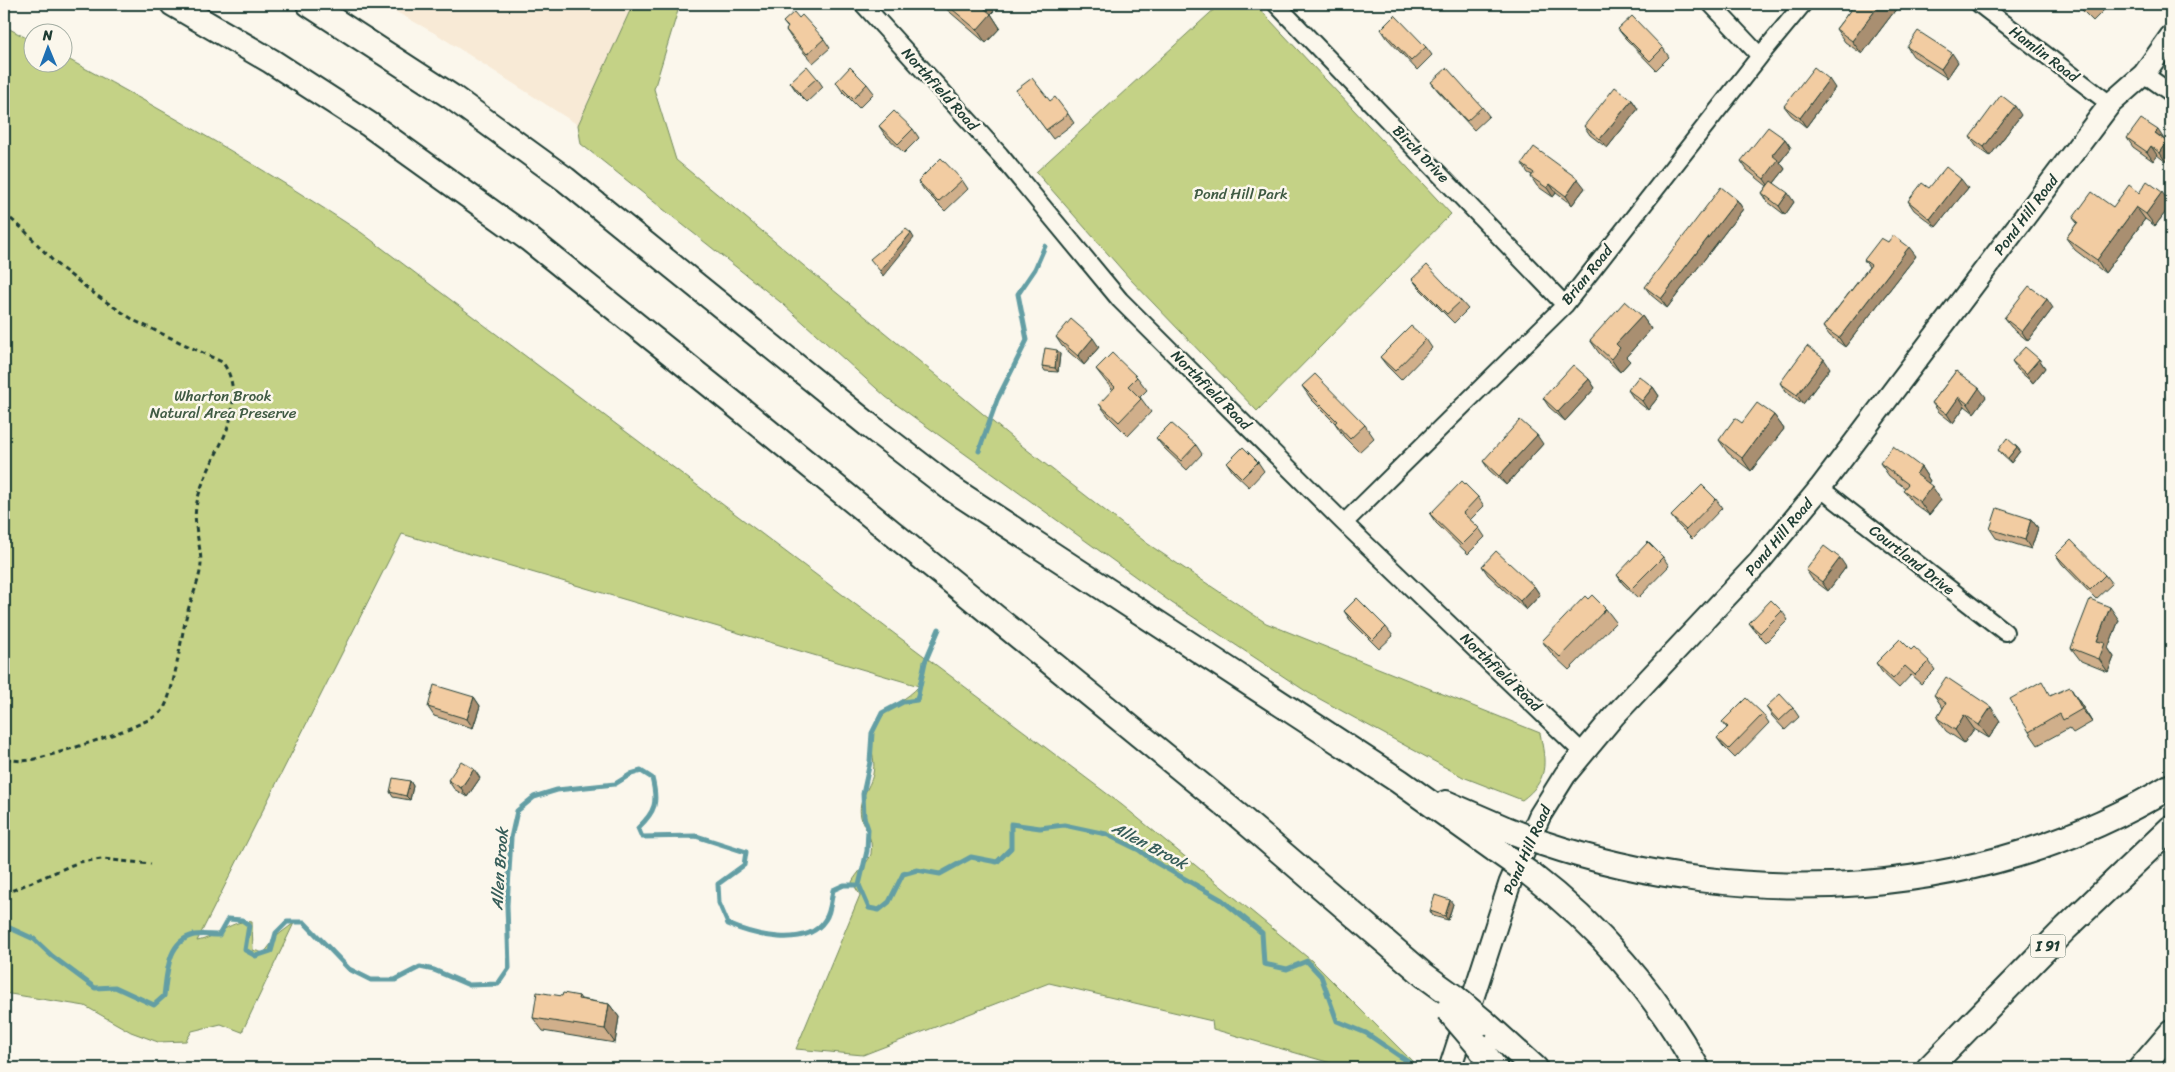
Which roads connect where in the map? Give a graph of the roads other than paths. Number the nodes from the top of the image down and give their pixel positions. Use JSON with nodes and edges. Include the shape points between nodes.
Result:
{"nodes":[{"id":1,"x":173,"y":4,"type":"edge"},
{"id":2,"x":309,"y":4,"type":"edge"},
{"id":3,"x":1276,"y":4,"type":"edge"},
{"id":4,"x":1710,"y":4,"type":"edge"},
{"id":5,"x":1804,"y":4,"type":"edge"},
{"id":6,"x":1979,"y":4,"type":"edge"},
{"id":7,"x":869,"y":6,"type":"edge"},
{"id":8,"x":2171,"y":36,"type":"edge"},
{"id":9,"x":1760,"y":56,"type":"junction"},
{"id":10,"x":2144,"y":74,"type":"junction"},
{"id":11,"x":2171,"y":92,"type":"edge"},
{"id":12,"x":2110,"y":104,"type":"junction"},
{"id":13,"x":1565,"y":305,"type":"junction"},
{"id":14,"x":1820,"y":488,"type":"junction"},
{"id":15,"x":1344,"y":523,"type":"junction"},
{"id":16,"x":2005,"y":632,"type":"dead end"},
{"id":17,"x":1583,"y":752,"type":"junction"},
{"id":18,"x":2171,"y":786,"type":"edge"},
{"id":19,"x":2171,"y":828,"type":"edge"},
{"id":20,"x":1501,"y":840,"type":"junction"},
{"id":21,"x":1480,"y":1033,"type":"junction"},
{"id":22,"x":2171,"y":1033,"type":"edge"},
{"id":23,"x":1450,"y":1068,"type":"edge"},
{"id":24,"x":1495,"y":1068,"type":"edge"},
{"id":25,"x":1535,"y":1068,"type":"edge"},
{"id":26,"x":1697,"y":1068,"type":"edge"},
{"id":27,"x":1929,"y":1068,"type":"edge"},
{"id":28,"x":2141,"y":1068,"type":"edge"}],
"edges":[{"from":1,"to":21,"type":"highway","bridge":true,"via":[[271,61],[362,120],[529,239],[1240,817],[1424,975]]},
{"from":2,"to":20,"type":"highway","via":[[437,87],[565,179],[949,487],[1399,782]]},
{"from":3,"to":13,"type":"street","name":"Birch Drive"},
{"from":4,"to":9,"type":"street"},
{"from":5,"to":9,"type":"street","name":"Brian Road"},
{"from":6,"to":12,"type":"street","name":"Hamlin Road"},
{"from":7,"to":15,"type":"street","name":"Northfield Road","via":[[1000,155],[1120,300]]},
{"from":8,"to":10,"type":"main road","name":"Pond Hill Road"},
{"from":9,"to":13,"type":"street","name":"Brian Road"},
{"from":10,"to":11,"type":"street"},
{"from":10,"to":12,"type":"main road","name":"Pond Hill Road"},
{"from":12,"to":14,"type":"main road","name":"Pond Hill Road"},
{"from":13,"to":15,"type":"street","name":"Brian Road"},
{"from":14,"to":16,"type":"street","name":"Courtland Drive"},
{"from":14,"to":17,"type":"main road","name":"Pond Hill Road","via":[[1760,562]]},
{"from":15,"to":17,"type":"street","name":"Northfield Road"},
{"from":17,"to":23,"type":"main road","name":"Pond Hill Road","via":[[1552,795],[1522,853]]},
{"from":18,"to":20,"type":"highway","bridge":true,"via":[[2091,828],[2025,851],[1954,869],[1857,884],[1787,886],[1694,880],[1614,865],[1542,843]]},
{"from":19,"to":27,"type":"highway","number":"I 91","via":[[2018,976]]},
{"from":20,"to":26,"type":"highway","bridge":true,"via":[[1530,874],[1585,921],[1622,961],[1659,1007]]},
{"from":21,"to":24,"type":"highway"},
{"from":21,"to":25,"type":"highway"},
{"from":22,"to":28,"type":"highway"}]}
